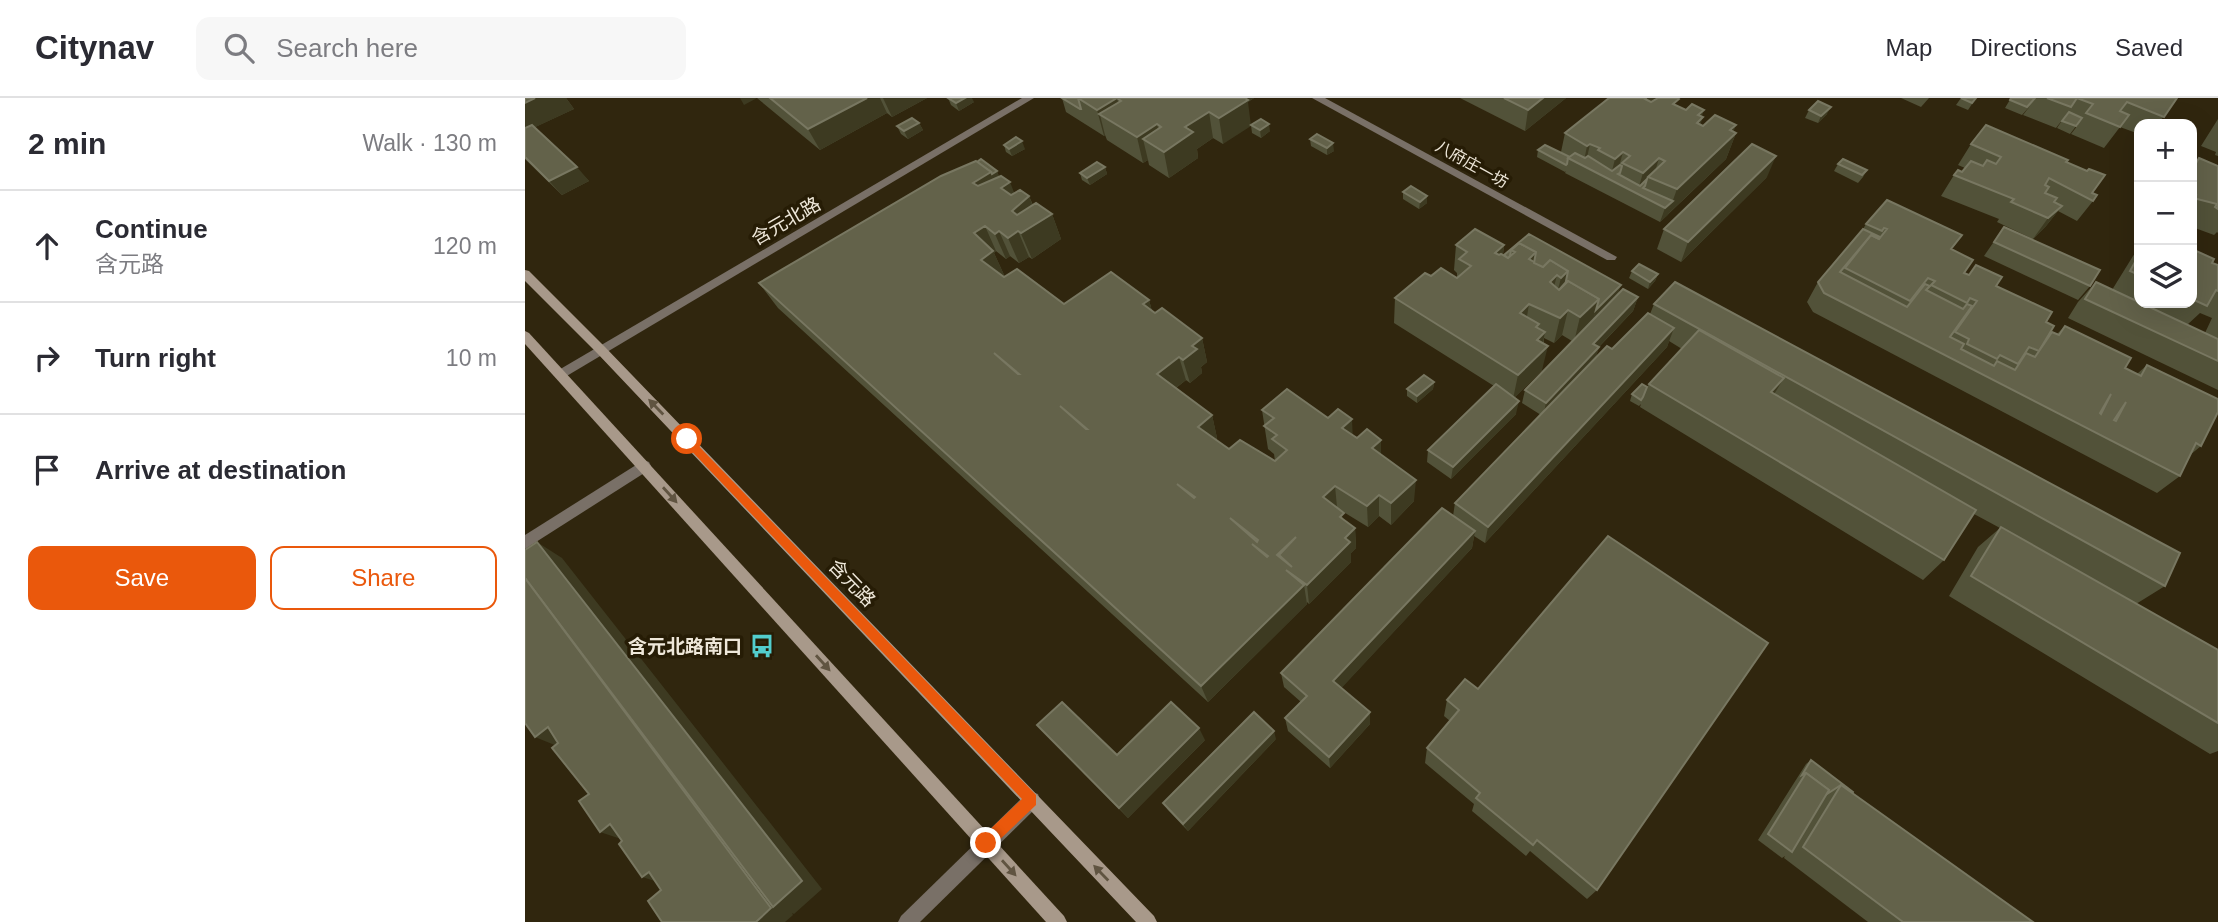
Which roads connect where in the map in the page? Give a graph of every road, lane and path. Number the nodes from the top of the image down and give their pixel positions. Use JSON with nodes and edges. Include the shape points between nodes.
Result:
{"nodes":[{"id":1,"x":1029,"y":98,"type":"edge"},
{"id":2,"x":1317,"y":98,"type":"edge"},
{"id":3,"x":1611,"y":257,"type":"dead end"},
{"id":4,"x":525,"y":274,"type":"edge"},
{"id":5,"x":525,"y":336,"type":"edge"},
{"id":6,"x":601,"y":350,"type":"junction"},
{"id":7,"x":561,"y":374,"type":"junction"},
{"id":8,"x":644,"y":466,"type":"junction"},
{"id":9,"x":525,"y":543,"type":"edge"},
{"id":10,"x":1032,"y":800,"type":"junction"},
{"id":11,"x":986,"y":843,"type":"junction"},
{"id":12,"x":907,"y":922,"type":"edge"},
{"id":13,"x":1058,"y":922,"type":"edge"},
{"id":14,"x":1148,"y":922,"type":"edge"}],
"edges":[{"from":1,"to":6,"type":"street","name":"含元北路"},
{"from":2,"to":3,"type":"street","name":"八府庄一坊"},
{"from":4,"to":6,"type":"main road","name":"含元路"},
{"from":5,"to":7,"type":"main road"},
{"from":6,"to":7,"type":"street","name":"含元北路"},
{"from":10,"to":6,"type":"main road","name":"含元路","one_way":true},
{"from":7,"to":8,"type":"main road"},
{"from":8,"to":9,"type":"street"},
{"from":8,"to":11,"type":"main road","one_way":true},
{"from":10,"to":11,"type":"street"},
{"from":14,"to":10,"type":"main road","name":"含元路","one_way":true},
{"from":11,"to":12,"type":"street"},
{"from":11,"to":13,"type":"main road","one_way":true}]}
